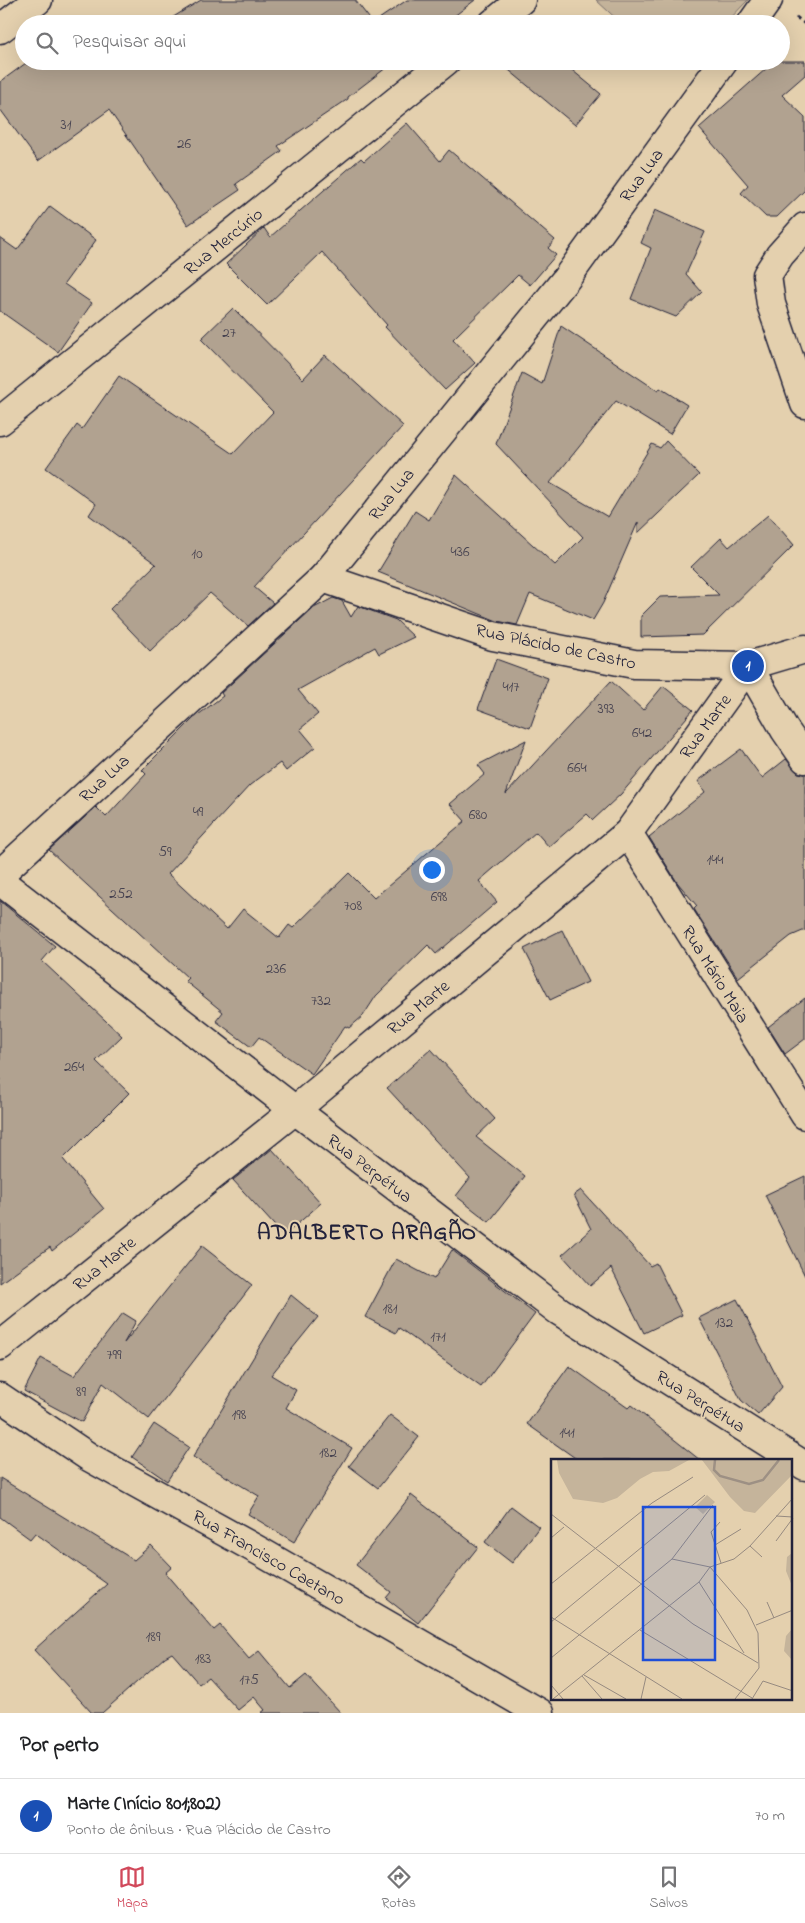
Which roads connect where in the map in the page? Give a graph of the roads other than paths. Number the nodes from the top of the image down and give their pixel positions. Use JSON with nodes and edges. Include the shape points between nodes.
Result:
{"nodes":[{"id":1,"x":38,"y":0,"type":"edge"},
{"id":2,"x":521,"y":0,"type":"edge"},
{"id":3,"x":768,"y":0,"type":"edge"},
{"id":4,"x":18,"y":15,"type":"edge"},
{"id":5,"x":503,"y":15,"type":"edge"},
{"id":6,"x":757,"y":15,"type":"edge"},
{"id":7,"x":15,"y":18,"type":"edge"},
{"id":8,"x":0,"y":29,"type":"edge"},
{"id":9,"x":435,"y":70,"type":"edge"},
{"id":10,"x":717,"y":70,"type":"edge"},
{"id":11,"x":805,"y":227,"type":"edge"},
{"id":12,"x":805,"y":404,"type":"edge"},
{"id":13,"x":0,"y":421,"type":"edge"},
{"id":14,"x":322,"y":578,"type":"junction"},
{"id":15,"x":805,"y":649,"type":"edge"},
{"id":16,"x":748,"y":666,"type":"junction"},
{"id":17,"x":805,"y":759,"type":"edge"},
{"id":18,"x":628,"y":834,"type":"junction"},
{"id":19,"x":0,"y":874,"type":"edge"},
{"id":20,"x":0,"y":881,"type":"edge"},
{"id":21,"x":295,"y":1110,"type":"junction"},
{"id":22,"x":805,"y":1115,"type":"edge"},
{"id":23,"x":0,"y":1346,"type":"edge"},
{"id":24,"x":0,"y":1397,"type":"edge"},
{"id":25,"x":805,"y":1466,"type":"edge"},
{"id":26,"x":540,"y":1713,"type":"edge"}],
"edges":[{"from":1,"to":4,"type":"street"},
{"from":2,"to":5,"type":"street"},
{"from":3,"to":6,"type":"street"},
{"from":7,"to":8,"type":"street"},
{"from":9,"to":13,"type":"street","name":"Rua Mercúrio"},
{"from":10,"to":14,"type":"street","name":"Rua Lua","via":[[566,278]]},
{"from":11,"to":12,"type":"street","via":[[767,275],[771,304]]},
{"from":14,"to":16,"type":"street","name":"Rua Plácido de Castro","via":[[493,636],[634,664]]},
{"from":14,"to":19,"type":"street","name":"Rua Lua"},
{"from":15,"to":16,"type":"street"},
{"from":16,"to":17,"type":"street"},
{"from":16,"to":18,"type":"street","name":"Rua Marte"},
{"from":18,"to":21,"type":"street","name":"Rua Marte"},
{"from":18,"to":22,"type":"street","name":"Rua Mário Maia"},
{"from":20,"to":21,"type":"street","name":"Rua Perpétua"},
{"from":21,"to":23,"type":"street","name":"Rua Marte"},
{"from":21,"to":25,"type":"street","name":"Rua Perpétua","via":[[559,1311]]},
{"from":24,"to":26,"type":"street","name":"Rua Francisco Caetano","via":[[89,1457]]}]}
